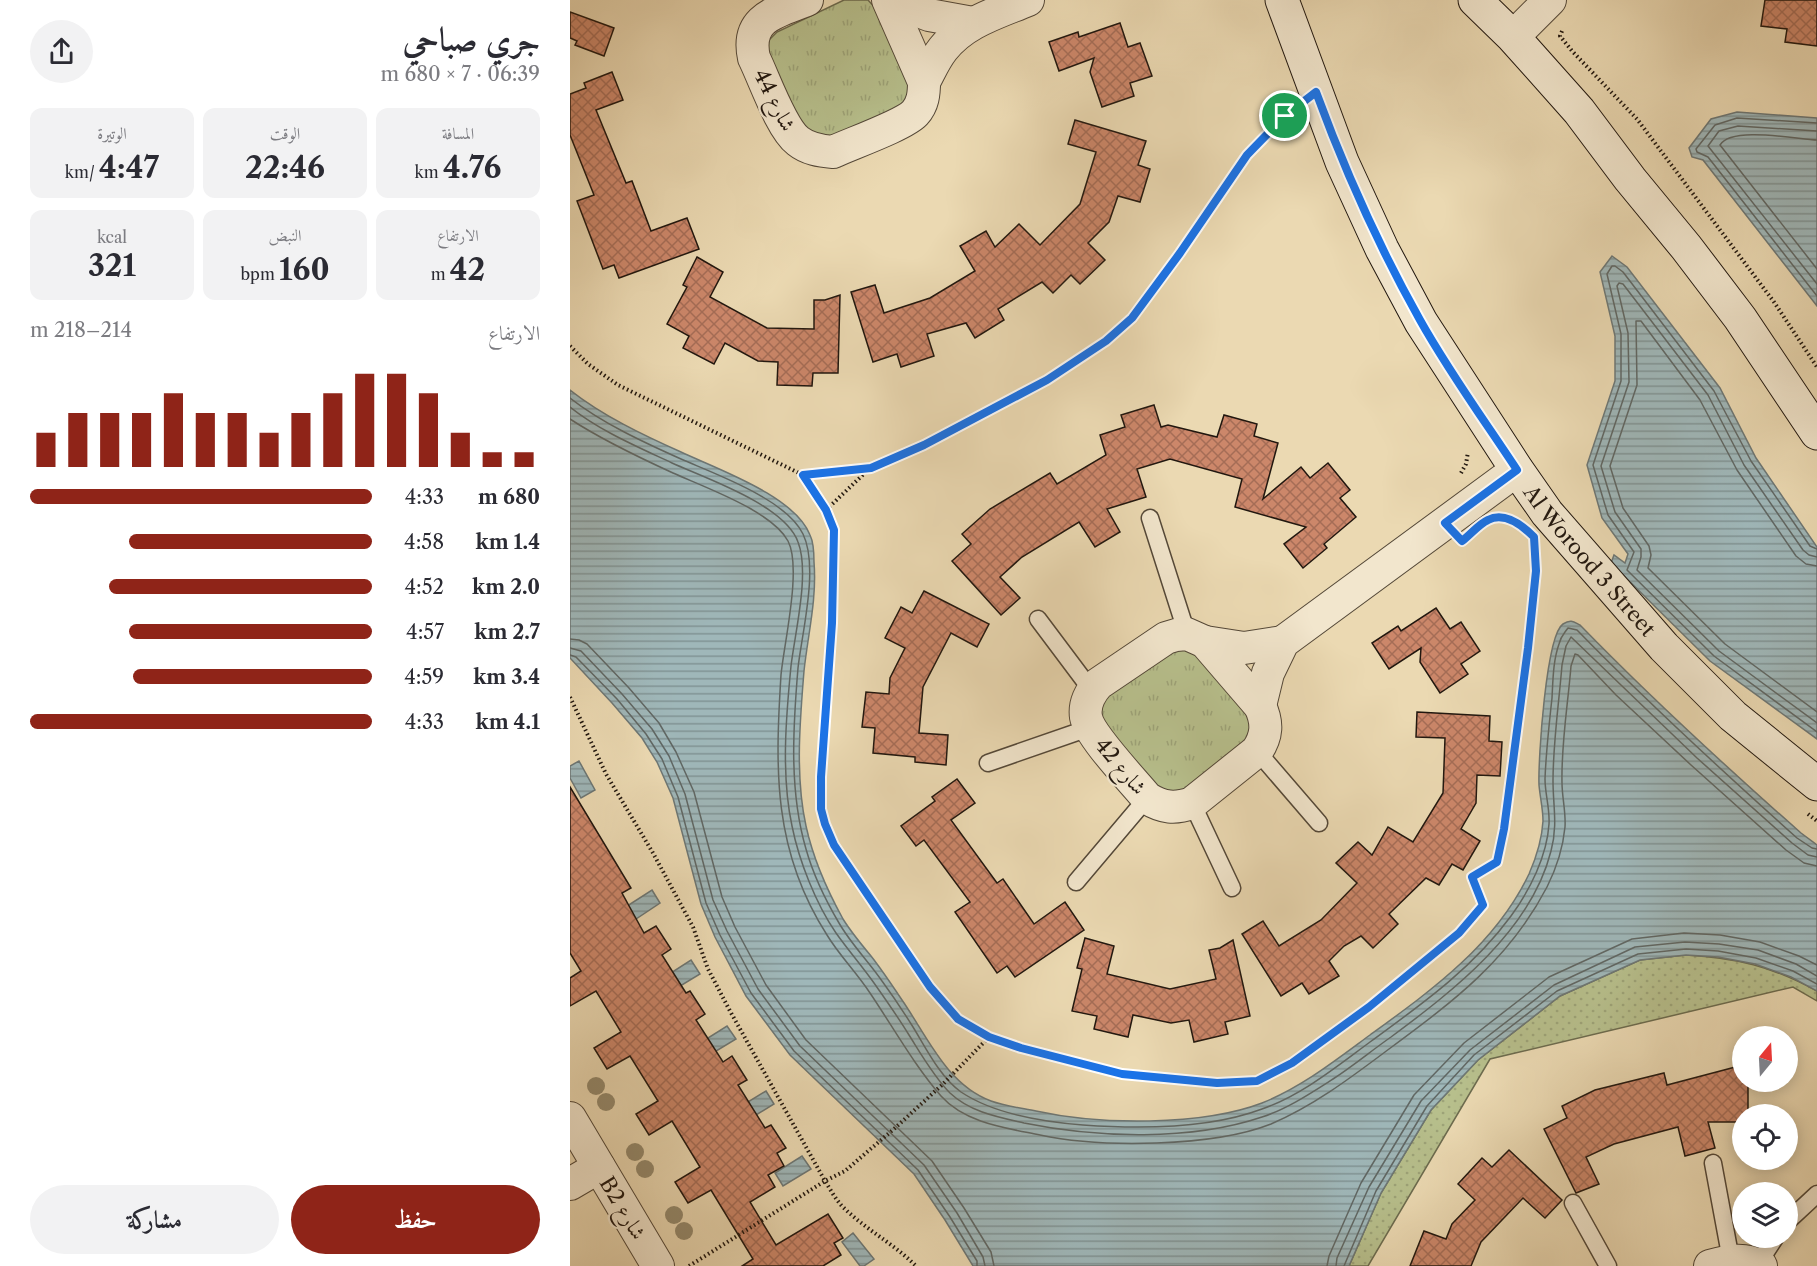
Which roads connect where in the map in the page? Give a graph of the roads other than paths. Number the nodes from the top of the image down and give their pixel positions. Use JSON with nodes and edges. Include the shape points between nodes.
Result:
{"nodes":[{"id":1,"x":807,"y":0,"type":"edge"},
{"id":2,"x":889,"y":0,"type":"edge"},
{"id":3,"x":1028,"y":0,"type":"edge"},
{"id":4,"x":1282,"y":0,"type":"edge"},
{"id":5,"x":1475,"y":0,"type":"edge"},
{"id":6,"x":1557,"y":12,"type":"edge"},
{"id":7,"x":973,"y":22,"type":"junction"},
{"id":8,"x":1513,"y":37,"type":"junction"},
{"id":9,"x":924,"y":82,"type":"junction"},
{"id":10,"x":1817,"y":433,"type":"edge"},
{"id":11,"x":1517,"y":470,"type":"junction"},
{"id":12,"x":1149,"y":518,"type":"dead end"},
{"id":13,"x":1038,"y":619,"type":"dead end"},
{"id":14,"x":1196,"y":638,"type":"junction"},
{"id":15,"x":1283,"y":642,"type":"junction"},
{"id":16,"x":1092,"y":691,"type":"junction"},
{"id":17,"x":1260,"y":706,"type":"junction"},
{"id":18,"x":1733,"y":716,"type":"junction"},
{"id":19,"x":1089,"y":728,"type":"junction"},
{"id":20,"x":1257,"y":751,"type":"junction"},
{"id":21,"x":1817,"y":760,"type":"edge"},
{"id":22,"x":988,"y":763,"type":"dead end"},
{"id":23,"x":1817,"y":784,"type":"edge"},
{"id":24,"x":1148,"y":798,"type":"junction"},
{"id":25,"x":1192,"y":803,"type":"junction"},
{"id":26,"x":1319,"y":823,"type":"dead end"},
{"id":27,"x":1076,"y":882,"type":"dead end"},
{"id":28,"x":1232,"y":888,"type":"dead end"},
{"id":29,"x":570,"y":1118,"type":"edge"},
{"id":30,"x":1713,"y":1163,"type":"dead end"},
{"id":31,"x":599,"y":1167,"type":"junction"},
{"id":32,"x":570,"y":1184,"type":"edge"},
{"id":33,"x":1817,"y":1194,"type":"edge"},
{"id":34,"x":1573,"y":1203,"type":"dead end"},
{"id":35,"x":1798,"y":1212,"type":"edge"},
{"id":36,"x":1762,"y":1248,"type":"edge"},
{"id":37,"x":1740,"y":1264,"type":"edge"},
{"id":38,"x":658,"y":1266,"type":"edge"},
{"id":39,"x":1608,"y":1266,"type":"edge"}],
"edges":[{"from":1,"to":9,"type":"street","name":"شارع 44","via":[[766,16],[753,35],[752,47],[787,130],[796,140],[807,147],[833,152],[909,119],[921,102]]},
{"from":2,"to":7,"type":"street","via":[[929,15]]},
{"from":2,"to":9,"type":"street"},
{"from":3,"to":7,"type":"street","name":"شارع 44"},
{"from":4,"to":11,"type":"street","name":"Al Worood 3 Street","via":[[1342,162],[1382,249],[1421,322]]},
{"from":5,"to":8,"type":"street"},
{"from":6,"to":8,"type":"street"},
{"from":7,"to":9,"type":"street","name":"شارع 44","via":[[942,50]]},
{"from":8,"to":10,"type":"street","via":[[1578,111],[1686,247],[1740,318]]},
{"from":11,"to":15,"type":"street"},
{"from":11,"to":18,"type":"street","name":"Al Worood 3 Street","via":[[1547,513],[1607,583]]},
{"from":12,"to":14,"type":"lane"},
{"from":13,"to":16,"type":"lane"},
{"from":14,"to":15,"type":"street","via":[[1244,648]]},
{"from":14,"to":16,"type":"street","via":[[1166,638]]},
{"from":14,"to":17,"type":"street"},
{"from":15,"to":17,"type":"street"},
{"from":16,"to":19,"type":"street","name":"شارع 42","via":[[1086,709]]},
{"from":17,"to":20,"type":"street","via":[[1266,730]]},
{"from":18,"to":21,"type":"street"},
{"from":18,"to":23,"type":"street","name":"Al Worood 3 Street"},
{"from":19,"to":22,"type":"lane"},
{"from":19,"to":24,"type":"street","name":"شارع 42"},
{"from":20,"to":25,"type":"street"},
{"from":20,"to":26,"type":"lane"},
{"from":24,"to":25,"type":"street","name":"شارع 42","via":[[1169,808]]},
{"from":24,"to":27,"type":"lane"},
{"from":25,"to":28,"type":"lane"},
{"from":29,"to":31,"type":"street","name":"B2 شارع"},
{"from":30,"to":37,"type":"lane"},
{"from":31,"to":32,"type":"street"},
{"from":31,"to":38,"type":"street","name":"B2 شارع"},
{"from":33,"to":35,"type":"lane"},
{"from":34,"to":39,"type":"lane"},
{"from":36,"to":37,"type":"lane"}]}
